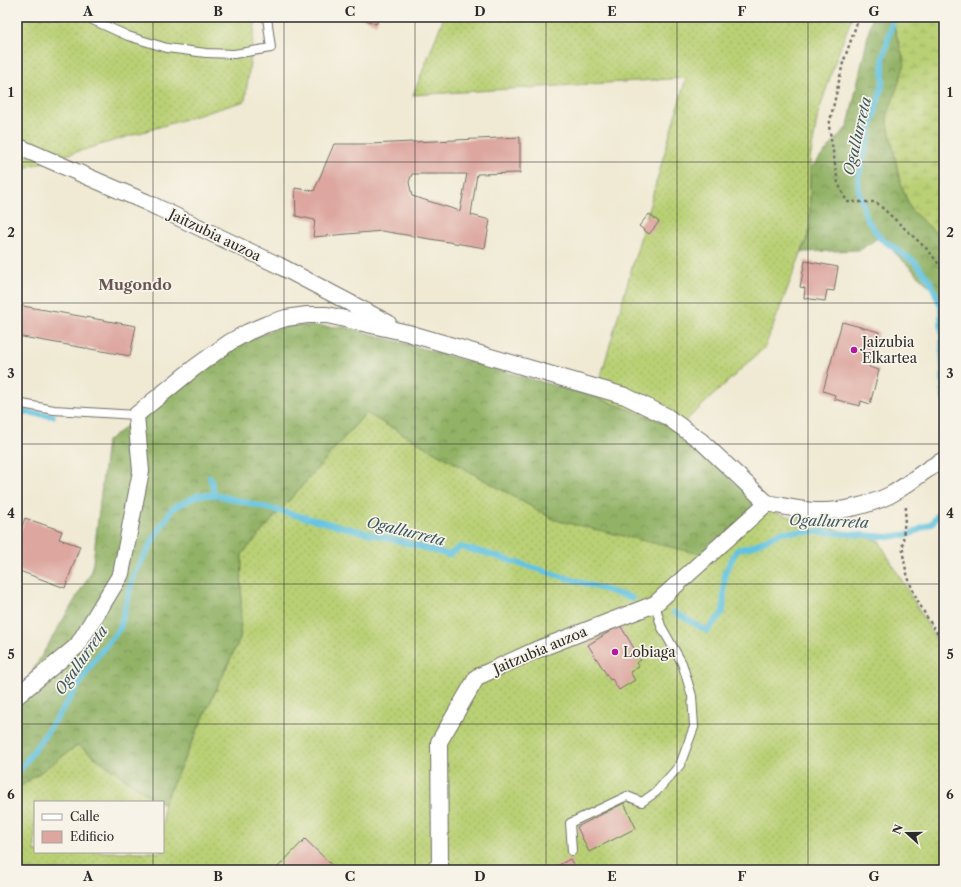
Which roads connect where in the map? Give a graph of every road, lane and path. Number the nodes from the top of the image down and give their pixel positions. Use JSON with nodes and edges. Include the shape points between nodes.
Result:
{"nodes":[{"id":1,"x":86,"y":17,"type":"edge"},
{"id":2,"x":267,"y":17,"type":"edge"},
{"id":3,"x":859,"y":17,"type":"edge"},
{"id":4,"x":17,"y":146,"type":"edge"},
{"id":5,"x":944,"y":271,"type":"edge"},
{"id":6,"x":408,"y":333,"type":"junction"},
{"id":7,"x":17,"y":403,"type":"edge"},
{"id":8,"x":136,"y":415,"type":"junction"},
{"id":9,"x":944,"y":460,"type":"edge"},
{"id":10,"x":767,"y":503,"type":"junction"},
{"id":11,"x":906,"y":504,"type":"dead end"},
{"id":12,"x":655,"y":604,"type":"junction"},
{"id":13,"x":944,"y":642,"type":"edge"},
{"id":14,"x":17,"y":696,"type":"edge"},
{"id":15,"x":572,"y":851,"type":"dead end"},
{"id":16,"x":434,"y":870,"type":"edge"}],
"edges":[{"from":1,"to":2,"type":"lane","via":[[128,36],[167,48],[234,54],[270,48]]},
{"from":3,"to":5,"type":"path","via":[[843,63],[830,126],[838,183],[847,202],[876,202],[928,250]]},
{"from":4,"to":6,"type":"street","name":"Jaitzubia auzoa","via":[[146,202],[278,265]]},
{"from":6,"to":8,"type":"street","name":"Jaitzubia auzoa","via":[[327,315],[286,318],[248,332],[230,342]]},
{"from":6,"to":10,"type":"street","name":"Jaitzubia auzoa","via":[[632,399],[666,416],[701,441]]},
{"from":7,"to":8,"type":"lane","via":[[54,410]]},
{"from":8,"to":14,"type":"street","via":[[141,471],[121,574],[77,646]]},
{"from":9,"to":10,"type":"street","via":[[920,473],[890,495],[854,508],[818,511]]},
{"from":10,"to":12,"type":"street","name":"Jaitzubia auzoa"},
{"from":11,"to":13,"type":"path","via":[[903,559],[925,616]]},
{"from":12,"to":15,"type":"lane","via":[[661,626],[682,663],[692,696],[694,727],[680,765],[656,792],[642,802],[627,796],[570,823]]},
{"from":12,"to":16,"type":"street","name":"Jaitzubia auzoa","via":[[536,650],[478,677],[439,742],[440,864]]}]}
